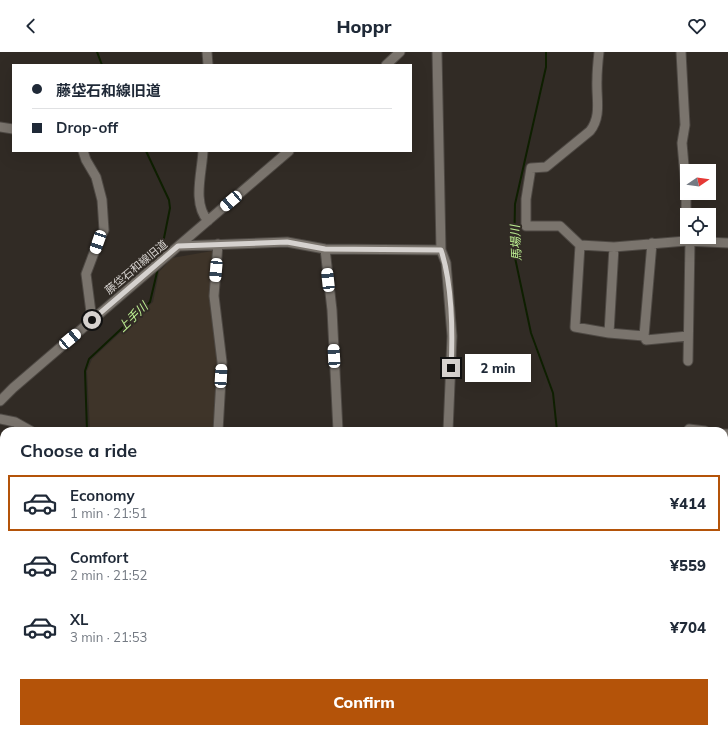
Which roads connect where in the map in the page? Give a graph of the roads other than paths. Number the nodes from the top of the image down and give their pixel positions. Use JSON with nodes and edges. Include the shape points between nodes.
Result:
{"nodes":[{"id":1,"x":207,"y":52,"type":"edge"},
{"id":2,"x":400,"y":52,"type":"edge"},
{"id":3,"x":437,"y":52,"type":"edge"},
{"id":4,"x":599,"y":52,"type":"edge"},
{"id":5,"x":681,"y":52,"type":"edge"},
{"id":6,"x":208,"y":64,"type":"edge"},
{"id":7,"x":387,"y":64,"type":"edge"},
{"id":8,"x":0,"y":127,"type":"edge"},
{"id":9,"x":12,"y":129,"type":"edge"},
{"id":10,"x":83,"y":152,"type":"edge"},
{"id":11,"x":203,"y":152,"type":"edge"},
{"id":12,"x":287,"y":152,"type":"edge"},
{"id":13,"x":687,"y":208,"type":"edge"},
{"id":14,"x":208,"y":221,"type":"junction"},
{"id":15,"x":680,"y":241,"type":"edge"},
{"id":16,"x":716,"y":242,"type":"edge"},
{"id":17,"x":728,"y":242,"type":"edge"},
{"id":18,"x":652,"y":243,"type":"junction"},
{"id":19,"x":218,"y":244,"type":"junction"},
{"id":20,"x":688,"y":244,"type":"edge"},
{"id":21,"x":580,"y":245,"type":"junction"},
{"id":22,"x":178,"y":246,"type":"junction"},
{"id":23,"x":614,"y":246,"type":"junction"},
{"id":24,"x":325,"y":249,"type":"junction"},
{"id":25,"x":441,"y":250,"type":"junction"},
{"id":26,"x":92,"y":320,"type":"junction"},
{"id":27,"x":608,"y":333,"type":"junction"},
{"id":28,"x":644,"y":336,"type":"junction"},
{"id":29,"x":688,"y":336,"type":"junction"},
{"id":30,"x":688,"y":361,"type":"dead end"},
{"id":31,"x":0,"y":401,"type":"edge"},
{"id":32,"x":0,"y":419,"type":"edge"},
{"id":33,"x":24,"y":427,"type":"edge"},
{"id":34,"x":218,"y":427,"type":"edge"},
{"id":35,"x":338,"y":427,"type":"edge"},
{"id":36,"x":448,"y":427,"type":"edge"}],
"edges":[{"from":1,"to":6,"type":"street"},
{"from":2,"to":7,"type":"street"},
{"from":3,"to":25,"type":"street"},
{"from":4,"to":21,"type":"street","via":[[596,124],[546,167],[531,168],[526,199],[526,226],[560,226]]},
{"from":5,"to":13,"type":"street","via":[[685,125],[682,144]]},
{"from":8,"to":9,"type":"street"},
{"from":10,"to":26,"type":"street","via":[[96,177],[102,200],[104,230],[86,274]]},
{"from":11,"to":14,"type":"street","via":[[199,189],[201,207]]},
{"from":12,"to":14,"type":"street","name":"藤垈石和線旧道"},
{"from":14,"to":22,"type":"street","name":"藤垈石和線旧道"},
{"from":15,"to":18,"type":"street"},
{"from":16,"to":17,"type":"street"},
{"from":18,"to":23,"type":"street"},
{"from":18,"to":28,"type":"street"},
{"from":19,"to":22,"type":"street"},
{"from":19,"to":24,"type":"street","via":[[287,242]]},
{"from":19,"to":34,"type":"street","via":[[214,296],[222,362]]},
{"from":20,"to":29,"type":"street"},
{"from":21,"to":23,"type":"street"},
{"from":21,"to":27,"type":"street","via":[[575,327]]},
{"from":22,"to":26,"type":"street","name":"藤垈石和線旧道"},
{"from":23,"to":27,"type":"street"},
{"from":24,"to":25,"type":"street"},
{"from":24,"to":35,"type":"street","via":[[332,310]]},
{"from":25,"to":36,"type":"street","via":[[446,263],[452,336]]},
{"from":26,"to":31,"type":"street","name":"藤垈石和線旧道"},
{"from":27,"to":28,"type":"street"},
{"from":28,"to":29,"type":"street","via":[[646,340]]},
{"from":29,"to":30,"type":"street"},
{"from":32,"to":33,"type":"street"}]}
